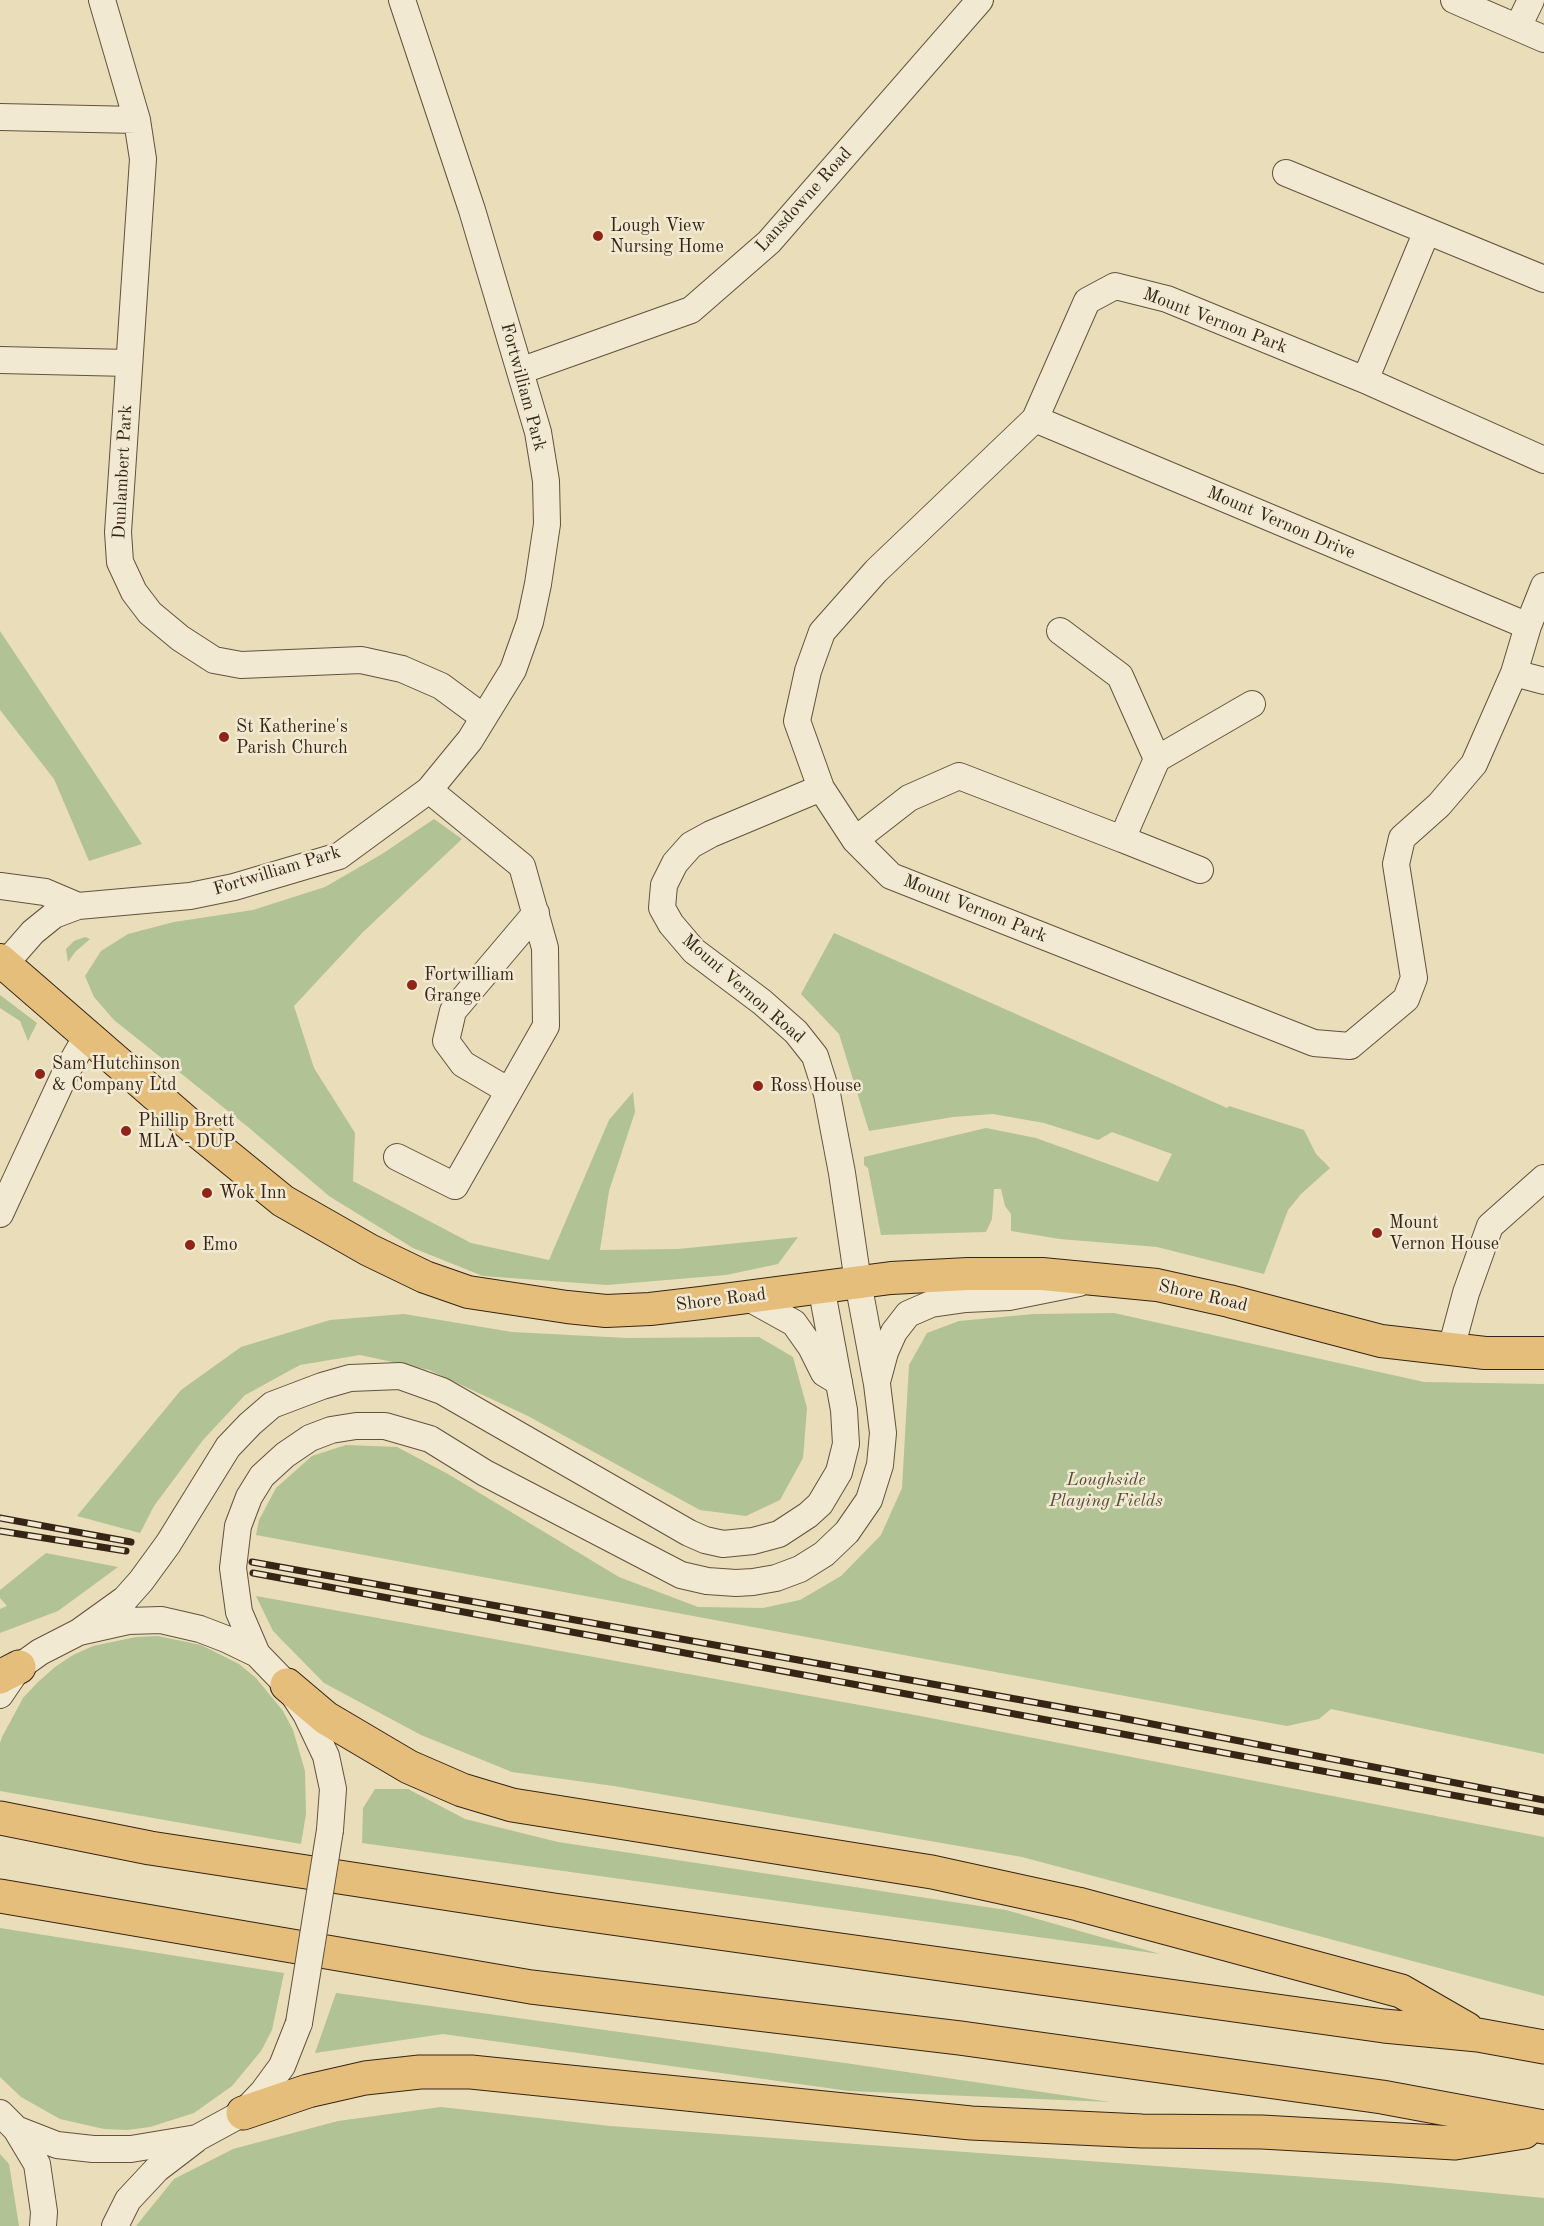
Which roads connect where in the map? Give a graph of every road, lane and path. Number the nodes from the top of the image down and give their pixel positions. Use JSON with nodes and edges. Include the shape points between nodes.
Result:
{"nodes":[{"id":1,"x":102,"y":0,"type":"edge"},
{"id":2,"x":402,"y":0,"type":"edge"},
{"id":3,"x":980,"y":0,"type":"edge"},
{"id":4,"x":1454,"y":0,"type":"edge"},
{"id":5,"x":1531,"y":0,"type":"edge"},
{"id":6,"x":1518,"y":27,"type":"junction"},
{"id":7,"x":1544,"y":39,"type":"edge"},
{"id":8,"x":0,"y":117,"type":"edge"},
{"id":9,"x":137,"y":120,"type":"junction"},
{"id":10,"x":1286,"y":173,"type":"dead end"},
{"id":11,"x":1428,"y":231,"type":"junction"},
{"id":12,"x":1544,"y":279,"type":"edge"},
{"id":13,"x":0,"y":360,"type":"edge"},
{"id":14,"x":129,"y":363,"type":"junction"},
{"id":15,"x":520,"y":371,"type":"junction"},
{"id":16,"x":1365,"y":380,"type":"junction"},
{"id":17,"x":1035,"y":419,"type":"junction"},
{"id":18,"x":1544,"y":460,"type":"edge"},
{"id":19,"x":1544,"y":586,"type":"edge"},
{"id":20,"x":1528,"y":626,"type":"junction"},
{"id":21,"x":1060,"y":631,"type":"dead end"},
{"id":22,"x":1514,"y":673,"type":"junction"},
{"id":23,"x":1544,"y":681,"type":"edge"},
{"id":24,"x":1252,"y":704,"type":"dead end"},
{"id":25,"x":483,"y":717,"type":"junction"},
{"id":26,"x":1157,"y":759,"type":"junction"},
{"id":27,"x":821,"y":788,"type":"junction"},
{"id":28,"x":429,"y":790,"type":"junction"},
{"id":29,"x":1122,"y":839,"type":"junction"},
{"id":30,"x":855,"y":840,"type":"junction"},
{"id":31,"x":1200,"y":870,"type":"dead end"},
{"id":32,"x":0,"y":886,"type":"edge"},
{"id":33,"x":78,"y":906,"type":"junction"},
{"id":34,"x":536,"y":913,"type":"junction"},
{"id":35,"x":2,"y":962,"type":"edge"},
{"id":36,"x":88,"y":1034,"type":"junction"},
{"id":37,"x":509,"y":1091,"type":"junction"},
{"id":38,"x":397,"y":1156,"type":"dead end"},
{"id":39,"x":1544,"y":1178,"type":"edge"},
{"id":40,"x":0,"y":1214,"type":"edge"},
{"id":41,"x":1102,"y":1279,"type":"junction"},
{"id":42,"x":858,"y":1282,"type":"junction"},
{"id":43,"x":822,"y":1286,"type":"junction"},
{"id":44,"x":747,"y":1297,"type":"junction"},
{"id":45,"x":1451,"y":1349,"type":"junction"},
{"id":46,"x":1544,"y":1353,"type":"edge"},
{"id":47,"x":839,"y":1382,"type":"junction"},
{"id":48,"x":877,"y":1384,"type":"junction"},
{"id":49,"x":79,"y":1632,"type":"junction"},
{"id":50,"x":257,"y":1654,"type":"junction"},
{"id":51,"x":10,"y":1672,"type":"edge"},
{"id":52,"x":287,"y":1685,"type":"junction"},
{"id":53,"x":0,"y":1695,"type":"edge"},
{"id":54,"x":0,"y":1818,"type":"edge"},
{"id":55,"x":0,"y":1896,"type":"edge"},
{"id":56,"x":1478,"y":2035,"type":"junction"},
{"id":57,"x":1544,"y":2047,"type":"edge"},
{"id":58,"x":243,"y":2114,"type":"junction"},
{"id":59,"x":8,"y":2121,"type":"edge"},
{"id":60,"x":1544,"y":2128,"type":"edge"},
{"id":61,"x":197,"y":2138,"type":"junction"},
{"id":62,"x":43,"y":2226,"type":"edge"},
{"id":63,"x":115,"y":2226,"type":"edge"}],
"edges":[{"from":1,"to":9,"type":"street","name":"Dunlambert Park"},
{"from":2,"to":15,"type":"street","name":"Fortwilliam Park","via":[[472,210]]},
{"from":3,"to":15,"type":"street","name":"Lansdowne Road","via":[[769,242],[691,310]]},
{"from":4,"to":6,"type":"street"},
{"from":5,"to":6,"type":"street"},
{"from":6,"to":7,"type":"street"},
{"from":8,"to":9,"type":"street"},
{"from":9,"to":14,"type":"street","name":"Dunlambert Park","via":[[143,159]]},
{"from":10,"to":11,"type":"street"},
{"from":11,"to":12,"type":"street"},
{"from":11,"to":16,"type":"street"},
{"from":13,"to":14,"type":"street"},
{"from":14,"to":25,"type":"street","name":"Dunlambert Park","via":[[118,532],[120,562],[150,614],[214,660],[241,665],[361,660],[402,669],[441,686]]},
{"from":15,"to":25,"type":"street","name":"Fortwilliam Park","via":[[538,432],[546,481],[547,525],[530,622],[513,670]]},
{"from":16,"to":17,"type":"street","name":"Mount Vernon Park","via":[[1167,299],[1115,286],[1087,301]]},
{"from":16,"to":18,"type":"street","name":"Mount Vernon Park"},
{"from":17,"to":20,"type":"street","name":"Mount Vernon Drive"},
{"from":17,"to":27,"type":"street","name":"Mount Vernon Park","via":[[876,571],[822,632],[797,721]]},
{"from":19,"to":20,"type":"street","name":"Mount Vernon Park"},
{"from":20,"to":22,"type":"street","name":"Mount Vernon Park"},
{"from":21,"to":26,"type":"street","via":[[1120,676]]},
{"from":22,"to":23,"type":"street"},
{"from":22,"to":30,"type":"street","name":"Mount Vernon Park","via":[[1474,764],[1439,806],[1402,838],[1396,864],[1414,978],[1406,999],[1350,1046],[1314,1043],[891,876]]},
{"from":24,"to":26,"type":"street"},
{"from":25,"to":28,"type":"street","name":"Fortwilliam Park","via":[[470,740]]},
{"from":26,"to":29,"type":"street"},
{"from":27,"to":30,"type":"street","name":"Mount Vernon Park"},
{"from":27,"to":42,"type":"street","name":"Mount Vernon Road","via":[[691,846],[675,863],[664,885],[662,908],[694,951],[762,1002],[796,1032],[815,1056],[838,1147]]},
{"from":28,"to":33,"type":"street","name":"Fortwilliam Park","via":[[339,856],[190,896]]},
{"from":28,"to":34,"type":"street","via":[[522,866]]},
{"from":29,"to":30,"type":"street","via":[[959,776],[909,798]]},
{"from":29,"to":31,"type":"street"},
{"from":32,"to":33,"type":"street","via":[[45,892]]},
{"from":33,"to":35,"type":"street","name":"Fortwilliam Park","via":[[54,915]]},
{"from":34,"to":37,"type":"street","via":[[545,948],[546,1026]]},
{"from":34,"to":37,"type":"street","via":[[453,1011],[446,1041],[463,1065]]},
{"from":35,"to":36,"type":"main road","name":"Shore Road"},
{"from":36,"to":40,"type":"street","via":[[64,1076]]},
{"from":36,"to":44,"type":"main road","name":"Shore Road","via":[[283,1200],[369,1251],[425,1277],[468,1292],[606,1311]]},
{"from":37,"to":38,"type":"street","via":[[455,1186]]},
{"from":39,"to":45,"type":"street","via":[[1490,1226]]},
{"from":41,"to":42,"type":"main road","name":"Shore Road","via":[[968,1274]]},
{"from":41,"to":45,"type":"main road","name":"Shore Road","via":[[1218,1298],[1381,1341]]},
{"from":41,"to":48,"type":"street","via":[[1010,1297],[932,1304],[909,1314],[894,1332]]},
{"from":42,"to":43,"type":"main road","name":"Shore Road"},
{"from":42,"to":48,"type":"street","name":"Mount Vernon Road"},
{"from":43,"to":44,"type":"main road","name":"Shore Road"},
{"from":43,"to":47,"type":"street"},
{"from":44,"to":47,"type":"street","via":[[794,1323],[824,1373]]},
{"from":45,"to":46,"type":"main road","name":"Shore Road"},
{"from":47,"to":49,"type":"street","via":[[846,1444],[839,1472],[820,1504],[779,1534],[723,1544],[689,1533],[442,1391],[400,1376],[350,1378],[322,1386],[272,1405],[250,1424],[228,1447],[141,1581],[125,1599]]},
{"from":48,"to":50,"type":"street","name":"Mount Vernon Road","via":[[883,1432],[880,1465],[869,1500],[847,1532],[824,1554],[800,1569],[753,1582],[707,1581],[681,1575],[485,1473],[430,1439],[401,1429],[356,1426],[310,1438],[262,1476],[238,1526],[234,1568],[238,1612]]},
{"from":49,"to":50,"type":"street","via":[[128,1621],[161,1620],[200,1629]]},
{"from":49,"to":51,"type":"street"},
{"from":50,"to":52,"type":"street"},
{"from":51,"to":53,"type":"street"},
{"from":52,"to":56,"type":"highway","via":[[326,1718],[409,1767],[462,1790],[512,1805],[932,1872],[1078,1904],[1401,1991]]},
{"from":52,"to":58,"type":"street","bridge":true,"via":[[326,1756],[333,1789],[330,1830],[299,2023],[282,2066]]},
{"from":54,"to":56,"type":"highway","via":[[150,1848],[554,1910],[1384,2026]]},
{"from":55,"to":60,"type":"highway","via":[[531,1987],[960,2038],[1382,2097]]},
{"from":56,"to":57,"type":"highway"},
{"from":58,"to":60,"type":"highway","via":[[308,2091],[365,2078],[471,2072],[971,2123],[1262,2132],[1455,2143]]},
{"from":58,"to":61,"type":"street"},
{"from":59,"to":61,"type":"street","via":[[57,2145],[93,2149],[131,2149]]},
{"from":59,"to":62,"type":"street","via":[[37,2164]]},
{"from":61,"to":63,"type":"street","via":[[135,2192]]}]}
